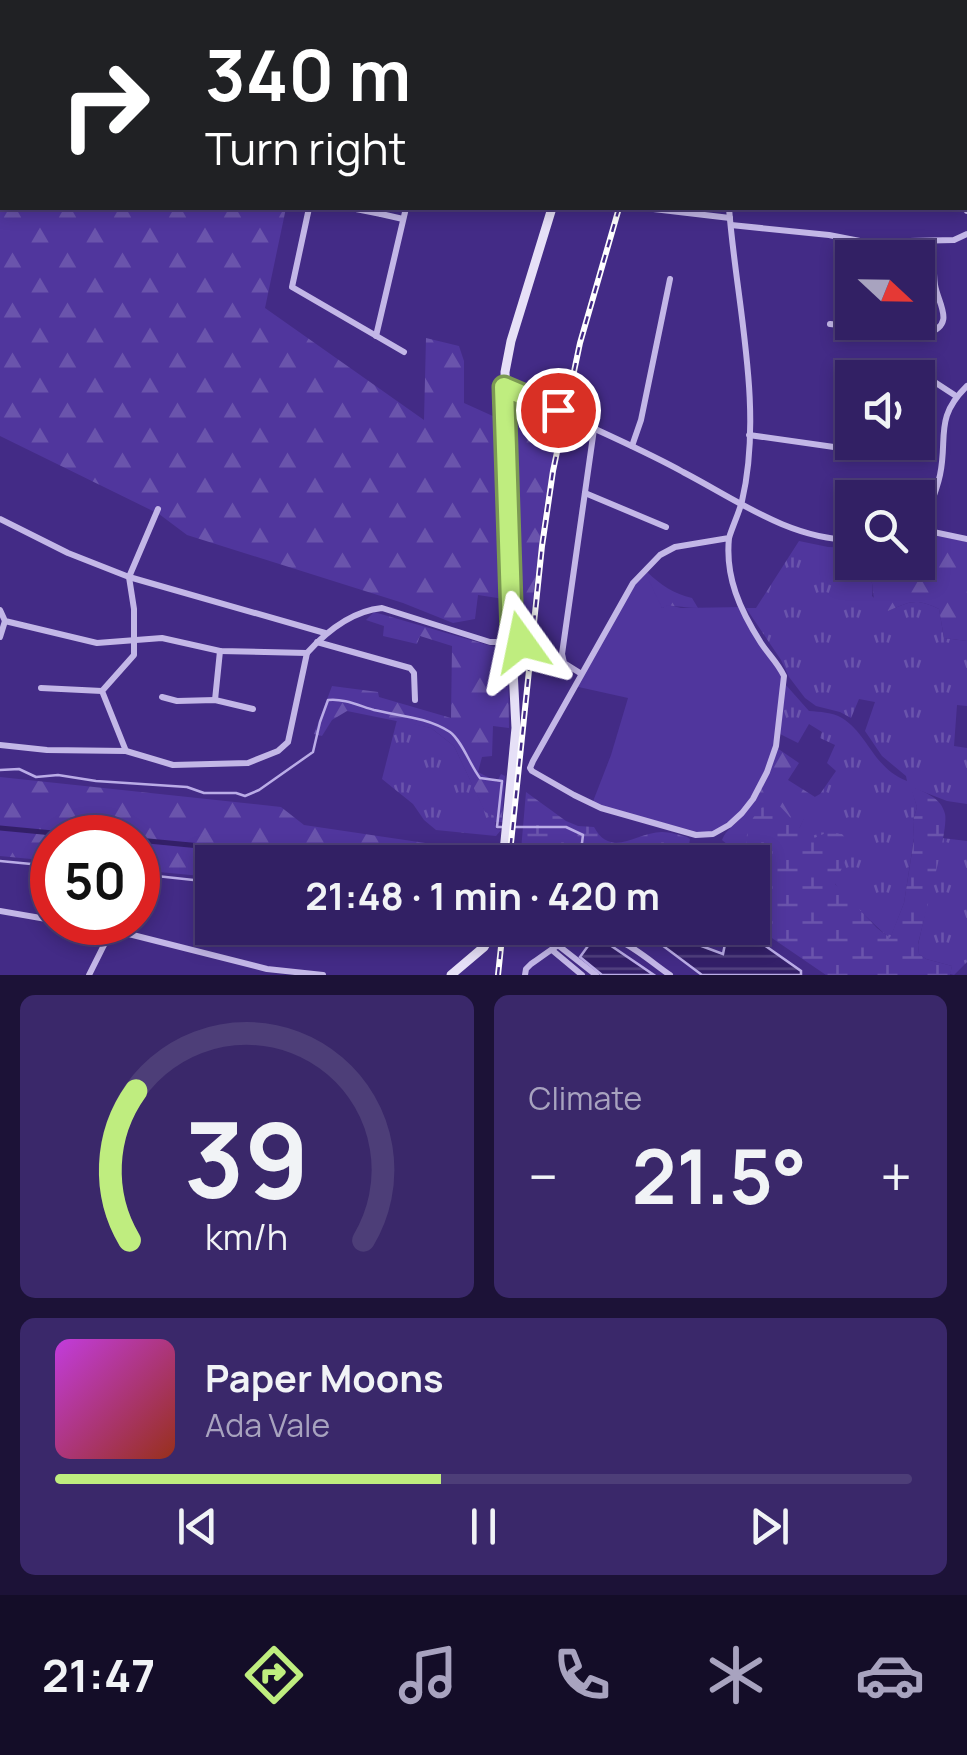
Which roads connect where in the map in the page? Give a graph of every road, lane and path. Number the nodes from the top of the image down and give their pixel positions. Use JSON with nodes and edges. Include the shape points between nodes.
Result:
{"nodes":[{"id":1,"x":309,"y":210,"type":"edge"},
{"id":2,"x":382,"y":210,"type":"edge"},
{"id":3,"x":405,"y":210,"type":"edge"},
{"id":4,"x":551,"y":210,"type":"edge"},
{"id":5,"x":658,"y":210,"type":"edge"},
{"id":6,"x":729,"y":210,"type":"edge"},
{"id":7,"x":403,"y":219,"type":"junction"},
{"id":8,"x":730,"y":222,"type":"junction"},
{"id":9,"x":967,"y":234,"type":"edge"},
{"id":10,"x":853,"y":240,"type":"edge"},
{"id":11,"x":935,"y":241,"type":"edge"},
{"id":12,"x":670,"y":278,"type":"dead end"},
{"id":13,"x":935,"y":288,"type":"edge"},
{"id":14,"x":830,"y":324,"type":"dead end"},
{"id":15,"x":835,"y":325,"type":"edge"},
{"id":16,"x":935,"y":330,"type":"edge"},
{"id":17,"x":376,"y":336,"type":"junction"},
{"id":18,"x":404,"y":352,"type":"dead end"},
{"id":19,"x":935,"y":383,"type":"edge"},
{"id":20,"x":967,"y":386,"type":"edge"},
{"id":21,"x":504,"y":387,"type":"junction"},
{"id":22,"x":956,"y":396,"type":"junction"},
{"id":23,"x":558,"y":410,"type":"dead end"},
{"id":24,"x":572,"y":418,"type":"dead end"},
{"id":25,"x":594,"y":429,"type":"junction"},
{"id":26,"x":749,"y":435,"type":"junction"},
{"id":27,"x":632,"y":446,"type":"junction"},
{"id":28,"x":835,"y":447,"type":"edge"},
{"id":29,"x":935,"y":488,"type":"edge"},
{"id":30,"x":585,"y":493,"type":"junction"},
{"id":31,"x":741,"y":503,"type":"junction"},
{"id":32,"x":158,"y":510,"type":"dead end"},
{"id":33,"x":0,"y":519,"type":"edge"},
{"id":34,"x":666,"y":527,"type":"dead end"},
{"id":35,"x":935,"y":532,"type":"edge"},
{"id":36,"x":729,"y":538,"type":"junction"},
{"id":37,"x":835,"y":538,"type":"edge"},
{"id":38,"x":967,"y":538,"type":"edge"},
{"id":39,"x":129,"y":577,"type":"junction"},
{"id":40,"x":0,"y":610,"type":"edge"},
{"id":41,"x":5,"y":621,"type":"junction"},
{"id":42,"x":326,"y":633,"type":"junction"},
{"id":43,"x":0,"y":637,"type":"edge"},
{"id":44,"x":134,"y":640,"type":"junction"},
{"id":45,"x":317,"y":642,"type":"junction"},
{"id":46,"x":510,"y":642,"type":"junction"},
{"id":47,"x":220,"y":651,"type":"junction"},
{"id":48,"x":306,"y":653,"type":"junction"},
{"id":49,"x":580,"y":673,"type":"junction"},
{"id":50,"x":41,"y":688,"type":"dead end"},
{"id":51,"x":102,"y":691,"type":"junction"},
{"id":52,"x":162,"y":697,"type":"dead end"},
{"id":53,"x":216,"y":700,"type":"junction"},
{"id":54,"x":414,"y":700,"type":"dead end"},
{"id":55,"x":253,"y":709,"type":"dead end"},
{"id":56,"x":0,"y":745,"type":"edge"},
{"id":57,"x":126,"y":751,"type":"junction"},
{"id":58,"x":505,"y":845,"type":"edge"},
{"id":59,"x":0,"y":911,"type":"edge"},
{"id":60,"x":30,"y":916,"type":"edge"},
{"id":61,"x":160,"y":943,"type":"edge"},
{"id":62,"x":104,"y":945,"type":"edge"},
{"id":63,"x":485,"y":945,"type":"edge"},
{"id":64,"x":558,"y":947,"type":"junction"},
{"id":65,"x":269,"y":972,"type":"edge"},
{"id":66,"x":439,"y":974,"type":"edge"},
{"id":67,"x":89,"y":975,"type":"edge"},
{"id":68,"x":323,"y":975,"type":"edge"},
{"id":69,"x":451,"y":975,"type":"edge"},
{"id":70,"x":525,"y":975,"type":"edge"},
{"id":71,"x":582,"y":975,"type":"edge"},
{"id":72,"x":596,"y":975,"type":"edge"},
{"id":73,"x":670,"y":975,"type":"edge"}],
"edges":[{"from":1,"to":17,"type":"street","via":[[292,287]]},
{"from":2,"to":7,"type":"street"},
{"from":3,"to":7,"type":"street"},
{"from":4,"to":21,"type":"main road"},
{"from":5,"to":8,"type":"street"},
{"from":6,"to":8,"type":"street"},
{"from":7,"to":17,"type":"street"},
{"from":8,"to":10,"type":"street"},
{"from":8,"to":26,"type":"street","via":[[746,345]]},
{"from":9,"to":11,"type":"street"},
{"from":12,"to":27,"type":"street"},
{"from":13,"to":16,"type":"street","via":[[943,309]]},
{"from":14,"to":15,"type":"street"},
{"from":17,"to":18,"type":"street"},
{"from":19,"to":22,"type":"street"},
{"from":20,"to":22,"type":"street"},
{"from":21,"to":23,"type":"street"},
{"from":21,"to":46,"type":"main road"},
{"from":22,"to":29,"type":"street","via":[[942,426]]},
{"from":24,"to":25,"type":"street"},
{"from":25,"to":27,"type":"street"},
{"from":25,"to":30,"type":"street"},
{"from":26,"to":28,"type":"street"},
{"from":26,"to":31,"type":"street"},
{"from":27,"to":31,"type":"street"},
{"from":30,"to":34,"type":"street"},
{"from":30,"to":49,"type":"street","via":[[562,654]]},
{"from":31,"to":36,"type":"street"},
{"from":31,"to":37,"type":"street","via":[[775,523]]},
{"from":32,"to":39,"type":"street"},
{"from":33,"to":39,"type":"street"},
{"from":35,"to":38,"type":"street"},
{"from":36,"to":49,"type":"street","via":[[660,555],[633,583]]},
{"from":36,"to":49,"type":"street","via":[[730,580],[784,676],[768,772],[730,825],[696,836],[601,808],[530,769]]},
{"from":39,"to":42,"type":"street"},
{"from":39,"to":44,"type":"street"},
{"from":40,"to":41,"type":"street"},
{"from":41,"to":43,"type":"street"},
{"from":41,"to":44,"type":"street","via":[[97,642]]},
{"from":42,"to":45,"type":"street"},
{"from":42,"to":46,"type":"street","via":[[382,608],[490,642]]},
{"from":44,"to":47,"type":"street","via":[[162,638]]},
{"from":44,"to":51,"type":"street","via":[[134,655]]},
{"from":45,"to":48,"type":"street"},
{"from":45,"to":54,"type":"street","via":[[410,668]]},
{"from":46,"to":58,"type":"main road","via":[[516,728]]},
{"from":47,"to":48,"type":"street"},
{"from":47,"to":53,"type":"street"},
{"from":48,"to":57,"type":"street","via":[[292,730],[278,750],[248,764],[173,765]]},
{"from":50,"to":51,"type":"street"},
{"from":51,"to":57,"type":"street"},
{"from":52,"to":53,"type":"street"},
{"from":53,"to":55,"type":"street"},
{"from":56,"to":57,"type":"street"},
{"from":59,"to":60,"type":"street"},
{"from":61,"to":65,"type":"street"},
{"from":62,"to":67,"type":"street"},
{"from":63,"to":69,"type":"main road"},
{"from":64,"to":70,"type":"street","via":[[529,965]]},
{"from":64,"to":71,"type":"street"},
{"from":64,"to":72,"type":"street"},
{"from":64,"to":73,"type":"street","via":[[584,934],[609,936]]},
{"from":65,"to":68,"type":"street"},
{"from":66,"to":69,"type":"main road"}]}
